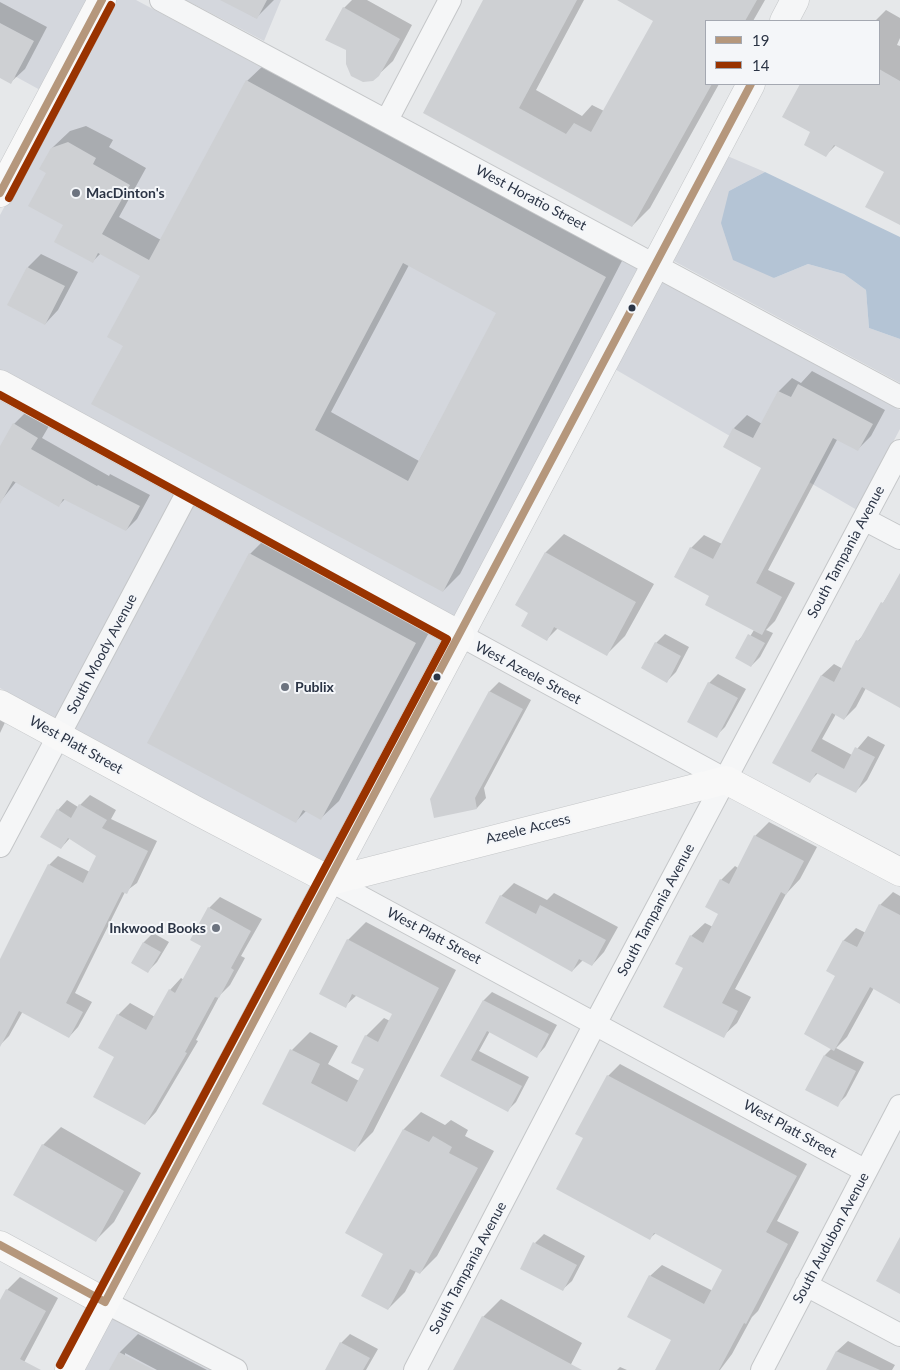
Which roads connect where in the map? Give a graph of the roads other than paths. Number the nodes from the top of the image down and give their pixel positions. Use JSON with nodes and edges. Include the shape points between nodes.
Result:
{"nodes":[{"id":1,"x":102,"y":0,"type":"edge"},
{"id":2,"x":161,"y":0,"type":"edge"},
{"id":3,"x":450,"y":0,"type":"edge"},
{"id":4,"x":795,"y":0,"type":"edge"},
{"id":5,"x":785,"y":20,"type":"edge"},
{"id":6,"x":750,"y":85,"type":"edge"},
{"id":7,"x":387,"y":120,"type":"junction"},
{"id":8,"x":0,"y":193,"type":"edge"},
{"id":9,"x":655,"y":265,"type":"junction"},
{"id":10,"x":0,"y":384,"type":"edge"},
{"id":11,"x":900,"y":396,"type":"edge"},
{"id":12,"x":900,"y":451,"type":"edge"},
{"id":13,"x":190,"y":488,"type":"junction"},
{"id":14,"x":864,"y":519,"type":"junction"},
{"id":15,"x":900,"y":538,"type":"edge"},
{"id":16,"x":460,"y":636,"type":"junction"},
{"id":17,"x":0,"y":704,"type":"edge"},
{"id":18,"x":59,"y":736,"type":"junction"},
{"id":19,"x":726,"y":780,"type":"junction"},
{"id":20,"x":0,"y":846,"type":"edge"},
{"id":21,"x":900,"y":872,"type":"edge"},
{"id":22,"x":330,"y":881,"type":"junction"},
{"id":23,"x":595,"y":1024,"type":"junction"},
{"id":24,"x":900,"y":1106,"type":"edge"},
{"id":25,"x":866,"y":1171,"type":"junction"},
{"id":26,"x":0,"y":1244,"type":"edge"},
{"id":27,"x":806,"y":1285,"type":"junction"},
{"id":28,"x":105,"y":1302,"type":"junction"},
{"id":29,"x":900,"y":1335,"type":"edge"},
{"id":30,"x":69,"y":1370,"type":"edge"},
{"id":31,"x":236,"y":1370,"type":"edge"},
{"id":32,"x":415,"y":1370,"type":"edge"},
{"id":33,"x":762,"y":1370,"type":"edge"}],
"edges":[{"from":1,"to":8,"type":"main road"},
{"from":2,"to":7,"type":"street","name":"West Horatio Street"},
{"from":3,"to":7,"type":"street"},
{"from":4,"to":5,"type":"street"},
{"from":6,"to":9,"type":"street"},
{"from":7,"to":9,"type":"street","name":"West Horatio Street"},
{"from":9,"to":11,"type":"street","name":"West Horatio Street"},
{"from":9,"to":16,"type":"street"},
{"from":10,"to":13,"type":"main road","name":"West Azeele Street"},
{"from":12,"to":14,"type":"street","name":"South Tampania Avenue"},
{"from":13,"to":16,"type":"main road","name":"West Azeele Street"},
{"from":13,"to":18,"type":"street","name":"South Moody Avenue"},
{"from":14,"to":15,"type":"street"},
{"from":14,"to":19,"type":"street","name":"South Tampania Avenue"},
{"from":16,"to":19,"type":"street","name":"West Azeele Street"},
{"from":16,"to":22,"type":"main road"},
{"from":17,"to":18,"type":"main road","name":"West Platt Street"},
{"from":18,"to":20,"type":"street","name":"South Moody Avenue"},
{"from":18,"to":22,"type":"main road","name":"West Platt Street"},
{"from":19,"to":21,"type":"main road","name":"West Azeele Street"},
{"from":19,"to":22,"type":"main road","name":"Azeele Access"},
{"from":19,"to":23,"type":"street","name":"South Tampania Avenue"},
{"from":22,"to":23,"type":"street","name":"West Platt Street"},
{"from":22,"to":28,"type":"main road"},
{"from":23,"to":25,"type":"street","name":"West Platt Street"},
{"from":23,"to":32,"type":"street","name":"South Tampania Avenue"},
{"from":24,"to":25,"type":"street","name":"South Audubon Avenue"},
{"from":25,"to":27,"type":"street","name":"South Audubon Avenue"},
{"from":26,"to":28,"type":"main road"},
{"from":27,"to":29,"type":"street"},
{"from":27,"to":33,"type":"street","name":"South Audubon Avenue"},
{"from":28,"to":30,"type":"main road"},
{"from":28,"to":31,"type":"street"}]}
